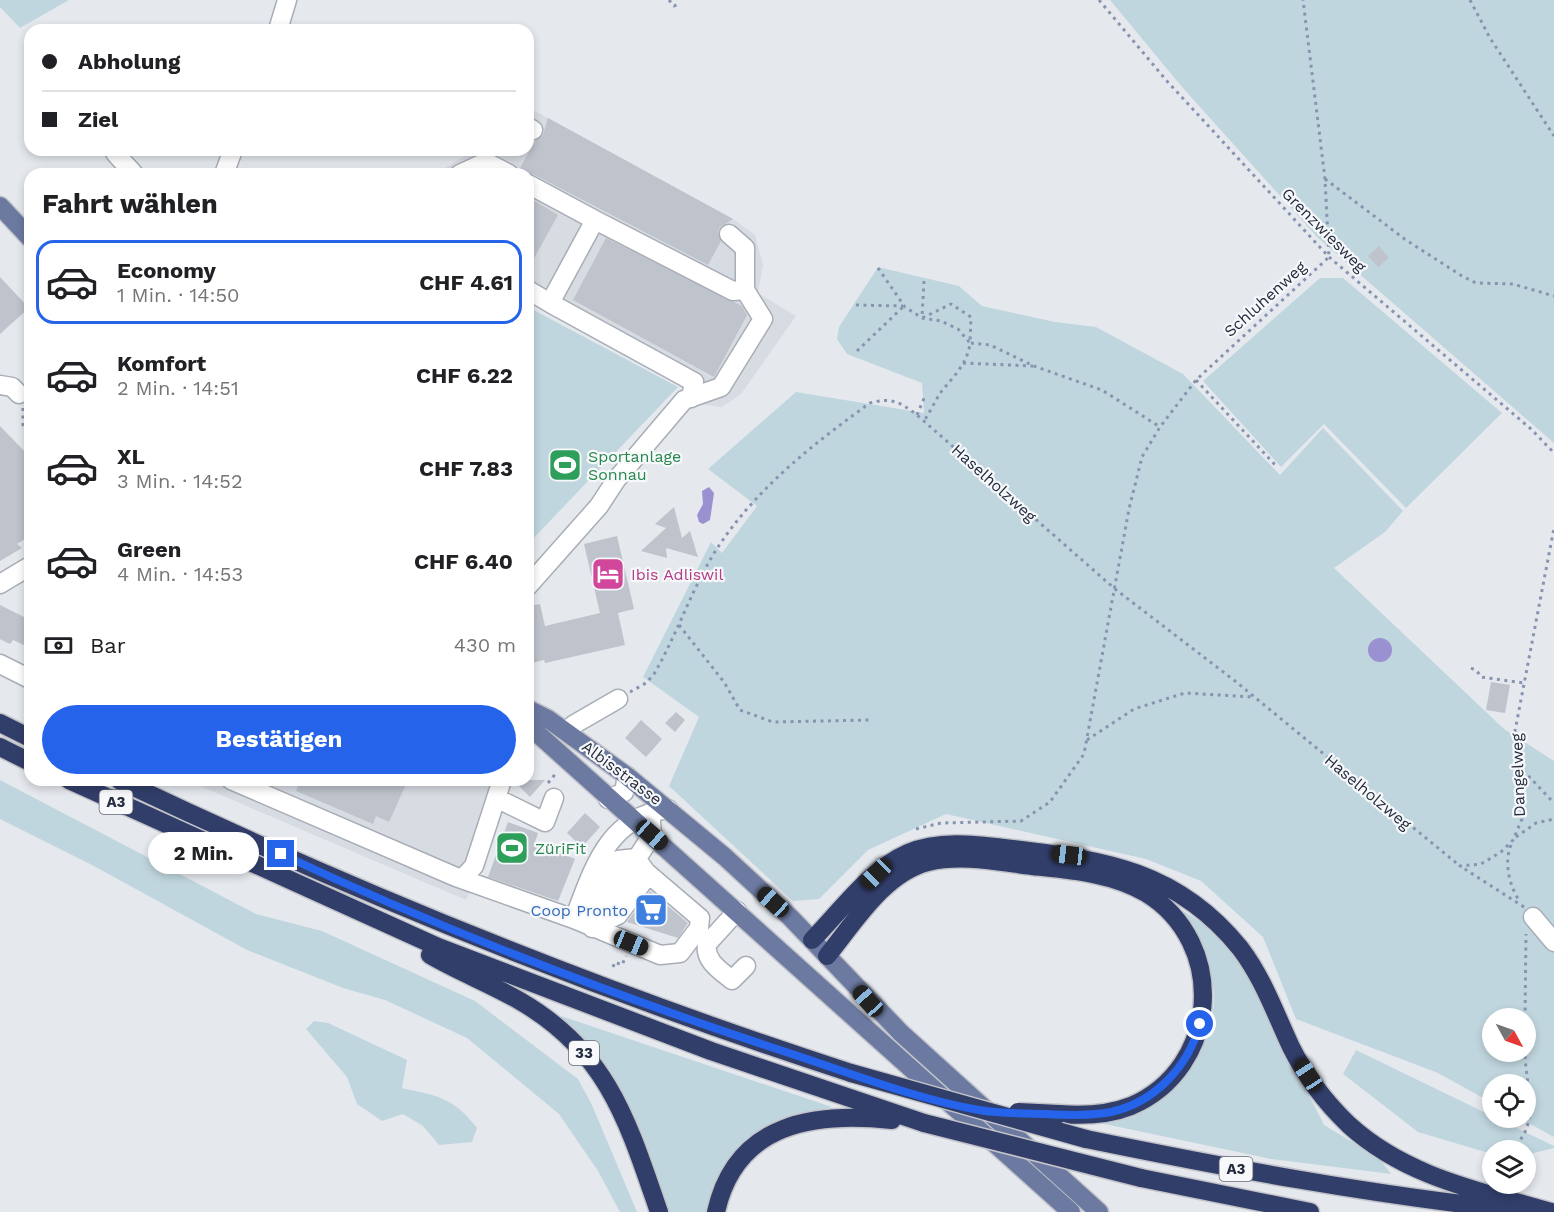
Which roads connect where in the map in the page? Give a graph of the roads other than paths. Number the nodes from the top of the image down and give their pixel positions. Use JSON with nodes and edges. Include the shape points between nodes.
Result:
{"nodes":[{"id":1,"x":288,"y":0,"type":"edge"},
{"id":2,"x":280,"y":24,"type":"edge"},
{"id":3,"x":118,"y":156,"type":"edge"},
{"id":4,"x":490,"y":156,"type":"edge"},
{"id":5,"x":129,"y":168,"type":"edge"},
{"id":6,"x":470,"y":168,"type":"edge"},
{"id":7,"x":502,"y":168,"type":"edge"},
{"id":8,"x":534,"y":187,"type":"edge"},
{"id":9,"x":0,"y":206,"type":"edge"},
{"id":10,"x":595,"y":220,"type":"junction"},
{"id":11,"x":24,"y":232,"type":"edge"},
{"id":12,"x":729,"y":234,"type":"dead end"},
{"id":13,"x":745,"y":290,"type":"junction"},
{"id":14,"x":534,"y":294,"type":"edge"},
{"id":15,"x":550,"y":303,"type":"junction"},
{"id":16,"x":0,"y":385,"type":"edge"},
{"id":17,"x":19,"y":394,"type":"dead end"},
{"id":18,"x":691,"y":398,"type":"junction"},
{"id":19,"x":24,"y":570,"type":"edge"},
{"id":20,"x":534,"y":579,"type":"edge"},
{"id":21,"x":0,"y":584,"type":"edge"},
{"id":22,"x":0,"y":664,"type":"edge"},
{"id":23,"x":24,"y":675,"type":"edge"},
{"id":24,"x":618,"y":699,"type":"road end"},
{"id":25,"x":534,"y":712,"type":"edge"},
{"id":26,"x":548,"y":719,"type":"junction"},
{"id":27,"x":0,"y":723,"type":"edge"},
{"id":28,"x":568,"y":727,"type":"junction"},
{"id":29,"x":534,"y":731,"type":"edge"},
{"id":30,"x":24,"y":735,"type":"edge"},
{"id":31,"x":549,"y":746,"type":"junction"},
{"id":32,"x":0,"y":747,"type":"edge"},
{"id":33,"x":24,"y":759,"type":"edge"},
{"id":34,"x":627,"y":776,"type":"junction"},
{"id":35,"x":82,"y":786,"type":"edge"},
{"id":36,"x":132,"y":786,"type":"edge"},
{"id":37,"x":245,"y":786,"type":"edge"},
{"id":38,"x":500,"y":786,"type":"edge"},
{"id":39,"x":549,"y":793,"type":"road end"},
{"id":40,"x":496,"y":798,"type":"junction"},
{"id":41,"x":608,"y":799,"type":"junction"},
{"id":42,"x":656,"y":804,"type":"junction"},
{"id":43,"x":633,"y":820,"type":"junction"},
{"id":44,"x":652,"y":835,"type":"junction"},
{"id":45,"x":641,"y":865,"type":"junction"},
{"id":46,"x":456,"y":877,"type":"junction"},
{"id":47,"x":737,"y":910,"type":"junction"},
{"id":48,"x":574,"y":919,"type":"junction"},
{"id":49,"x":375,"y":920,"type":"junction"},
{"id":50,"x":1529,"y":923,"type":"road end"},
{"id":51,"x":592,"y":928,"type":"junction"},
{"id":52,"x":812,"y":940,"type":"junction"},
{"id":53,"x":1554,"y":942,"type":"edge"},
{"id":54,"x":827,"y":956,"type":"junction"},
{"id":55,"x":797,"y":965,"type":"junction"},
{"id":56,"x":746,"y":966,"type":"dead end"},
{"id":57,"x":981,"y":1111,"type":"junction"},
{"id":58,"x":899,"y":1117,"type":"junction"},
{"id":59,"x":659,"y":1212,"type":"edge"},
{"id":60,"x":716,"y":1212,"type":"edge"},
{"id":61,"x":1071,"y":1212,"type":"edge"},
{"id":62,"x":1099,"y":1212,"type":"edge"},
{"id":63,"x":1310,"y":1212,"type":"edge"},
{"id":64,"x":1532,"y":1212,"type":"edge"},
{"id":65,"x":1551,"y":1212,"type":"edge"}],
"edges":[{"from":1,"to":2,"type":"street"},
{"from":3,"to":5,"type":"street"},
{"from":4,"to":6,"type":"street"},
{"from":4,"to":7,"type":"street"},
{"from":8,"to":10,"type":"street"},
{"from":9,"to":11,"type":"main road"},
{"from":10,"to":13,"type":"street","via":[[733,291]]},
{"from":10,"to":15,"type":"street"},
{"from":12,"to":13,"type":"street","via":[[745,248]]},
{"from":13,"to":18,"type":"street","via":[[763,319],[721,387]]},
{"from":14,"to":15,"type":"street"},
{"from":15,"to":18,"type":"street","via":[[694,382]]},
{"from":16,"to":17,"type":"street","via":[[12,387]]},
{"from":18,"to":20,"type":"street","via":[[684,400]]},
{"from":19,"to":21,"type":"street"},
{"from":22,"to":23,"type":"street"},
{"from":24,"to":28,"type":"street"},
{"from":25,"to":26,"type":"main road","name":"Albisstrasse"},
{"from":26,"to":28,"type":"main road","name":"Albisstrasse"},
{"from":26,"to":31,"type":"street"},
{"from":27,"to":30,"type":"highway"},
{"from":28,"to":34,"type":"main road","name":"Albisstrasse"},
{"from":29,"to":31,"type":"main road","name":"Albisstrasse"},
{"from":31,"to":41,"type":"main road","name":"Albisstrasse"},
{"from":32,"to":33,"type":"highway"},
{"from":34,"to":41,"type":"street","via":[[624,792]]},
{"from":34,"to":42,"type":"main road","name":"Albisstrasse"},
{"from":35,"to":49,"type":"highway","number":"A3"},
{"from":36,"to":57,"type":"highway","number":"A3","bridge":true,"via":[[325,874],[544,966],[739,1037]]},
{"from":37,"to":46,"type":"street"},
{"from":38,"to":40,"type":"street"},
{"from":39,"to":40,"type":"street","via":[[544,822]]},
{"from":40,"to":46,"type":"street","via":[[474,866],[467,875]]},
{"from":41,"to":43,"type":"main road","name":"Albisstrasse"},
{"from":42,"to":43,"type":"street"},
{"from":42,"to":44,"type":"street"},
{"from":42,"to":52,"type":"main road","name":"Albisstrasse","via":[[733,865]]},
{"from":43,"to":44,"type":"main road","name":"Albisstrasse"},
{"from":43,"to":48,"type":"street","via":[[599,856]]},
{"from":44,"to":45,"type":"street"},
{"from":44,"to":47,"type":"main road","name":"Albisstrasse"},
{"from":45,"to":51,"type":"street","via":[[645,879],[618,915]]},
{"from":45,"to":51,"type":"street","via":[[618,860],[592,909]]},
{"from":45,"to":51,"type":"street","via":[[700,918],[699,928],[686,948],[673,956],[660,955]]},
{"from":46,"to":48,"type":"street"},
{"from":47,"to":55,"type":"main road","name":"Albisstrasse"},
{"from":47,"to":56,"type":"street","via":[[706,950],[712,964],[732,980]]},
{"from":48,"to":51,"type":"street"},
{"from":49,"to":58,"type":"highway","number":"A3","via":[[614,1016]]},
{"from":49,"to":59,"type":"highway","number":"33","via":[[436,958],[520,1000],[578,1046],[601,1074],[624,1114]]},
{"from":50,"to":53,"type":"street"},
{"from":52,"to":54,"type":"main road","name":"Albisstrasse"},
{"from":52,"to":55,"type":"main road"},
{"from":52,"to":65,"type":"highway","via":[[884,868],[917,849],[973,845],[1102,861],[1135,872],[1170,889],[1225,932],[1256,973],[1317,1088],[1340,1116],[1370,1142],[1430,1176]]},
{"from":54,"to":55,"type":"main road"},
{"from":54,"to":57,"type":"highway","bridge":true,"via":[[892,881],[928,862],[972,860],[1075,871],[1116,880],[1151,897],[1182,926],[1198,958],[1204,999],[1195,1041],[1173,1075],[1137,1102],[1103,1113]]},
{"from":54,"to":62,"type":"main road","name":"Albisstrasse","via":[[901,1033]]},
{"from":55,"to":61,"type":"main road","name":"Albisstrasse"},
{"from":57,"to":64,"type":"highway","number":"A3","bridge":true,"via":[[1086,1139],[1288,1177]]},
{"from":58,"to":60,"type":"highway","via":[[834,1116],[779,1130],[756,1145],[737,1165],[723,1188]]},
{"from":58,"to":63,"type":"highway","number":"A3","bridge":true,"via":[[1141,1178]]}]}
